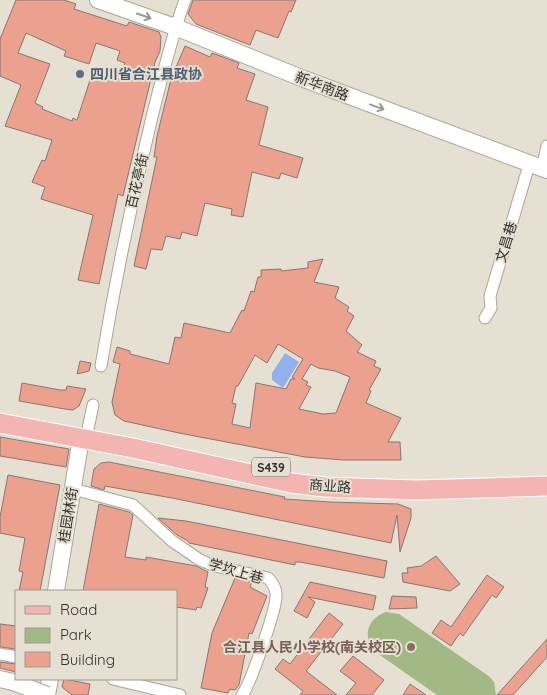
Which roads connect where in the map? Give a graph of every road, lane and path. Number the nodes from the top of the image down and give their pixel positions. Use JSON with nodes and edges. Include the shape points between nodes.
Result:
{"nodes":[{"id":1,"x":98,"y":0,"type":"edge"},
{"id":2,"x":185,"y":0,"type":"edge"},
{"id":3,"x":175,"y":27,"type":"junction"},
{"id":4,"x":547,"y":146,"type":"edge"},
{"id":5,"x":539,"y":168,"type":"edge"},
{"id":6,"x":485,"y":318,"type":"dead end"},
{"id":7,"x":101,"y":366,"type":"dead end"},
{"id":8,"x":93,"y":405,"type":"dead end"},
{"id":9,"x":0,"y":412,"type":"edge"},
{"id":10,"x":0,"y":423,"type":"edge"},
{"id":11,"x":87,"y":436,"type":"junction"},
{"id":12,"x":547,"y":476,"type":"edge"},
{"id":13,"x":547,"y":486,"type":"edge"},
{"id":14,"x":78,"y":490,"type":"junction"},
{"id":15,"x":56,"y":590,"type":"edge"},
{"id":16,"x":66,"y":590,"type":"edge"},
{"id":17,"x":0,"y":654,"type":"edge"},
{"id":18,"x":15,"y":657,"type":"edge"},
{"id":19,"x":7,"y":680,"type":"edge"},
{"id":20,"x":40,"y":680,"type":"edge"},
{"id":21,"x":50,"y":680,"type":"edge"},
{"id":22,"x":117,"y":680,"type":"edge"},
{"id":23,"x":37,"y":695,"type":"edge"},
{"id":24,"x":47,"y":695,"type":"edge"},
{"id":25,"x":180,"y":695,"type":"edge"},
{"id":26,"x":242,"y":695,"type":"edge"}],
"edges":[{"from":1,"to":3,"type":"street","name":"新华南路","one_way":true},
{"from":2,"to":3,"type":"street","name":"百花亭街"},
{"from":3,"to":5,"type":"street","name":"新华南路","one_way":true,"via":[[304,80]]},
{"from":3,"to":7,"type":"street","name":"百花亭街","via":[[134,189]]},
{"from":4,"to":5,"type":"street","name":"文昌巷"},
{"from":5,"to":6,"type":"street","name":"文昌巷","via":[[493,287],[490,296],[492,308]]},
{"from":8,"to":11,"type":"street"},
{"from":9,"to":11,"type":"main road","name":"商业路","number":"S439"},
{"from":10,"to":11,"type":"main road","name":"商业路","number":"S439"},
{"from":11,"to":12,"type":"main road","name":"商业路","number":"S439","via":[[324,476],[441,479]]},
{"from":11,"to":13,"type":"main road","name":"商业路","number":"S439","via":[[291,483],[325,487],[424,490]]},
{"from":11,"to":14,"type":"street","name":"桂园林街"},
{"from":14,"to":15,"type":"street","name":"桂园林街"},
{"from":14,"to":16,"type":"street","name":"桂园林街"},
{"from":14,"to":26,"type":"street","name":"学坎上巷","via":[[133,505],[172,542],[200,560],[268,578],[273,583],[276,601]]},
{"from":17,"to":18,"type":"street"},
{"from":19,"to":24,"type":"street","bridge":true},
{"from":20,"to":23,"type":"street"},
{"from":21,"to":24,"type":"street"},
{"from":22,"to":25,"type":"street"}]}
